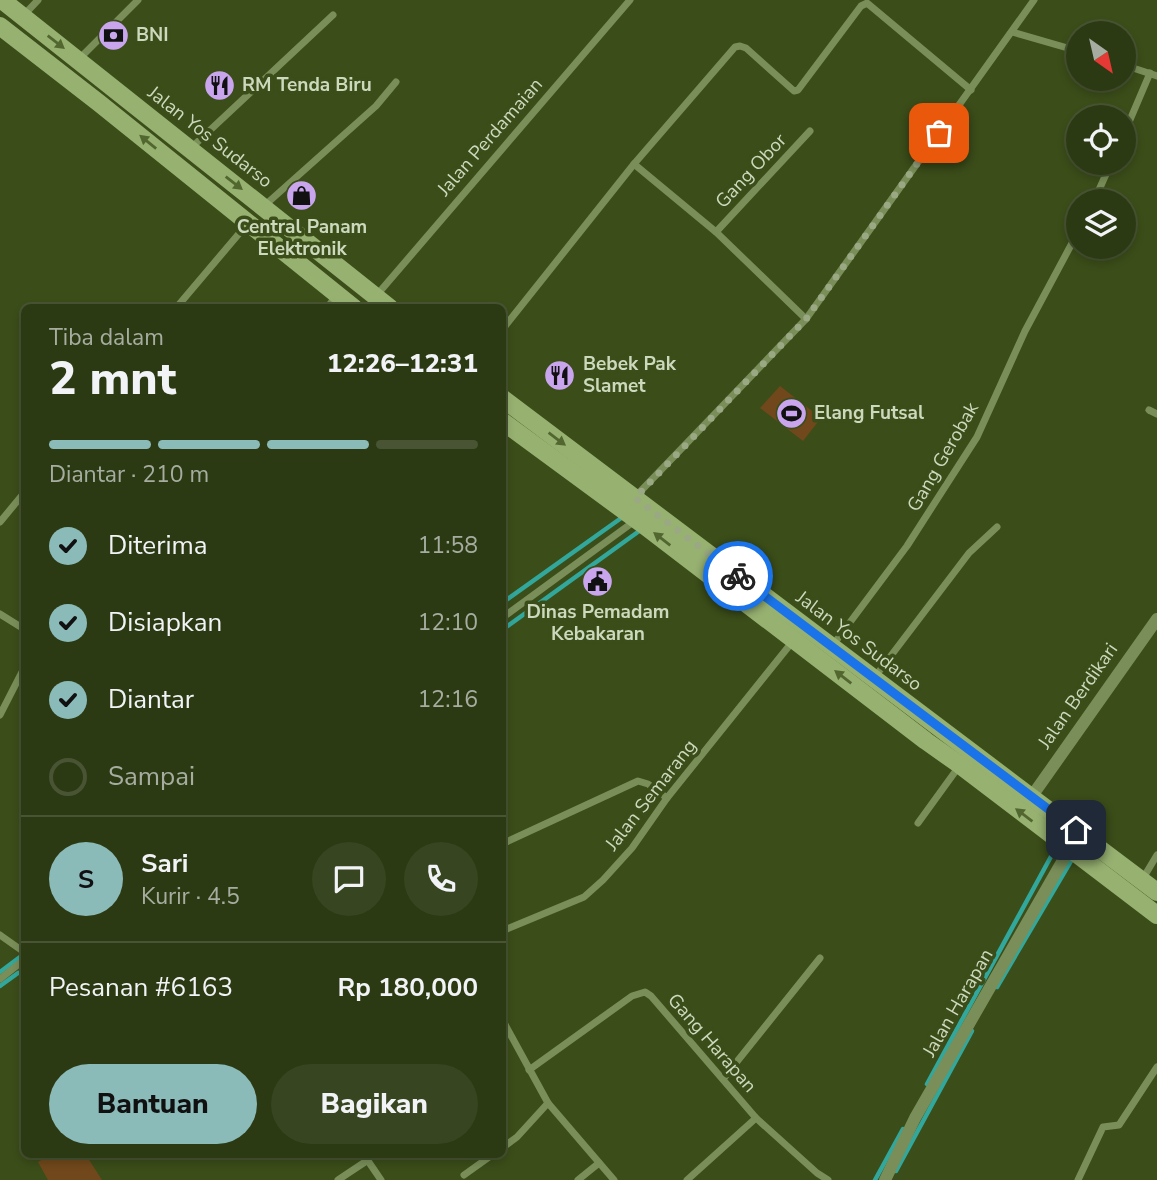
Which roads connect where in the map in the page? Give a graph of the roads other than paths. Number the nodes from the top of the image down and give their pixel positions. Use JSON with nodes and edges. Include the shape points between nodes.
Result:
{"nodes":[{"id":1,"x":2,"y":0,"type":"edge"},
{"id":2,"x":38,"y":0,"type":"edge"},
{"id":3,"x":138,"y":0,"type":"edge"},
{"id":4,"x":630,"y":0,"type":"edge"},
{"id":5,"x":1034,"y":0,"type":"edge"},
{"id":6,"x":333,"y":15,"type":"dead end"},
{"id":7,"x":22,"y":16,"type":"junction"},
{"id":8,"x":0,"y":26,"type":"edge"},
{"id":9,"x":1012,"y":32,"type":"junction"},
{"id":10,"x":1066,"y":48,"type":"edge"},
{"id":11,"x":78,"y":60,"type":"junction"},
{"id":12,"x":1136,"y":69,"type":"edge"},
{"id":13,"x":1154,"y":74,"type":"edge"},
{"id":14,"x":396,"y":82,"type":"dead end"},
{"id":15,"x":971,"y":90,"type":"junction"},
{"id":16,"x":1136,"y":110,"type":"edge"},
{"id":17,"x":810,"y":131,"type":"dead end"},
{"id":18,"x":191,"y":149,"type":"junction"},
{"id":19,"x":634,"y":164,"type":"junction"},
{"id":20,"x":264,"y":206,"type":"junction"},
{"id":21,"x":248,"y":222,"type":"junction"},
{"id":22,"x":716,"y":232,"type":"junction"},
{"id":23,"x":1066,"y":254,"type":"edge"},
{"id":24,"x":337,"y":264,"type":"junction"},
{"id":25,"x":321,"y":281,"type":"junction"},
{"id":26,"x":375,"y":296,"type":"junction"},
{"id":27,"x":332,"y":301,"type":"edge"},
{"id":28,"x":179,"y":304,"type":"edge"},
{"id":29,"x":385,"y":304,"type":"edge"},
{"id":30,"x":806,"y":319,"type":"junction"},
{"id":31,"x":506,"y":325,"type":"edge"},
{"id":32,"x":506,"y":401,"type":"edge"},
{"id":33,"x":506,"y":424,"type":"edge"},
{"id":34,"x":21,"y":497,"type":"edge"},
{"id":35,"x":635,"y":498,"type":"junction"},
{"id":36,"x":636,"y":519,"type":"junction"},
{"id":37,"x":0,"y":522,"type":"edge"},
{"id":38,"x":997,"y":527,"type":"dead end"},
{"id":39,"x":0,"y":614,"type":"edge"},
{"id":40,"x":506,"y":615,"type":"edge"},
{"id":41,"x":1157,"y":619,"type":"edge"},
{"id":42,"x":21,"y":627,"type":"edge"},
{"id":43,"x":794,"y":640,"type":"junction"},
{"id":44,"x":832,"y":647,"type":"junction"},
{"id":45,"x":21,"y":674,"type":"edge"},
{"id":46,"x":873,"y":678,"type":"junction"},
{"id":47,"x":0,"y":715,"type":"edge"},
{"id":48,"x":939,"y":727,"type":"junction"},
{"id":49,"x":926,"y":741,"type":"junction"},
{"id":50,"x":960,"y":765,"type":"junction"},
{"id":51,"x":1032,"y":796,"type":"junction"},
{"id":52,"x":667,"y":798,"type":"junction"},
{"id":53,"x":918,"y":823,"type":"dead end"},
{"id":54,"x":506,"y":843,"type":"edge"},
{"id":55,"x":1070,"y":848,"type":"junction"},
{"id":56,"x":1157,"y":855,"type":"edge"},
{"id":57,"x":1142,"y":881,"type":"junction"},
{"id":58,"x":1157,"y":892,"type":"edge"},
{"id":59,"x":1157,"y":915,"type":"edge"},
{"id":60,"x":506,"y":929,"type":"edge"},
{"id":61,"x":0,"y":935,"type":"edge"},
{"id":62,"x":21,"y":950,"type":"edge"},
{"id":63,"x":820,"y":958,"type":"dead end"},
{"id":64,"x":21,"y":966,"type":"edge"},
{"id":65,"x":0,"y":979,"type":"edge"},
{"id":66,"x":506,"y":1027,"type":"edge"},
{"id":67,"x":1157,"y":1067,"type":"edge"},
{"id":68,"x":529,"y":1070,"type":"junction"},
{"id":69,"x":723,"y":1079,"type":"junction"},
{"id":70,"x":548,"y":1103,"type":"junction"},
{"id":71,"x":756,"y":1118,"type":"junction"},
{"id":72,"x":506,"y":1145,"type":"edge"},
{"id":73,"x":366,"y":1158,"type":"edge"},
{"id":74,"x":488,"y":1158,"type":"edge"},
{"id":75,"x":598,"y":1163,"type":"junction"},
{"id":76,"x":817,"y":1173,"type":"junction"},
{"id":77,"x":464,"y":1175,"type":"dead end"},
{"id":78,"x":338,"y":1180,"type":"edge"},
{"id":79,"x":381,"y":1180,"type":"edge"},
{"id":80,"x":578,"y":1180,"type":"edge"},
{"id":81,"x":614,"y":1180,"type":"edge"},
{"id":82,"x":687,"y":1180,"type":"edge"},
{"id":83,"x":810,"y":1180,"type":"edge"},
{"id":84,"x":828,"y":1180,"type":"edge"},
{"id":85,"x":885,"y":1180,"type":"edge"},
{"id":86,"x":1078,"y":1180,"type":"edge"}],
"edges":[{"from":1,"to":7,"type":"main road","name":"Jalan Yos Sudarso"},
{"from":2,"to":7,"type":"street"},
{"from":3,"to":11,"type":"street"},
{"from":4,"to":26,"type":"street","name":"Jalan Perdamaian"},
{"from":5,"to":9,"type":"street"},
{"from":6,"to":18,"type":"street"},
{"from":7,"to":11,"type":"main road","name":"Jalan Yos Sudarso","one_way":true},
{"from":21,"to":8,"type":"main road","one_way":true},
{"from":9,"to":10,"type":"street"},
{"from":9,"to":15,"type":"street"},
{"from":11,"to":18,"type":"main road","name":"Jalan Yos Sudarso"},
{"from":12,"to":13,"type":"street"},
{"from":13,"to":16,"type":"street"},
{"from":14,"to":20,"type":"street","via":[[376,106]]},
{"from":15,"to":19,"type":"street","via":[[864,3],[798,90],[793,91],[746,48],[735,47]]},
{"from":15,"to":30,"type":"street"},
{"from":17,"to":22,"type":"street","name":"Gang Obor"},
{"from":18,"to":20,"type":"main road","name":"Jalan Yos Sudarso","one_way":true},
{"from":19,"to":22,"type":"street"},
{"from":19,"to":31,"type":"street"},
{"from":20,"to":24,"type":"main road","name":"Jalan Yos Sudarso"},
{"from":21,"to":25,"type":"main road"},
{"from":21,"to":28,"type":"street"},
{"from":22,"to":30,"type":"street"},
{"from":23,"to":44,"type":"street","name":"Gang Gerobak","via":[[977,437],[907,546]]},
{"from":24,"to":25,"type":"main road"},
{"from":24,"to":26,"type":"main road","name":"Jalan Yos Sudarso"},
{"from":25,"to":27,"type":"main road"},
{"from":26,"to":29,"type":"main road","name":"Jalan Yos Sudarso"},
{"from":30,"to":35,"type":"street"},
{"from":32,"to":35,"type":"main road","name":"Jalan Yos Sudarso","one_way":true},
{"from":33,"to":36,"type":"main road","name":"Jalan Yos Sudarso"},
{"from":34,"to":37,"type":"street"},
{"from":35,"to":44,"type":"main road","name":"Jalan Yos Sudarso"},
{"from":36,"to":40,"type":"street"},
{"from":43,"to":36,"type":"main road","name":"Jalan Yos Sudarso","one_way":true},
{"from":38,"to":46,"type":"street","via":[[969,553]]},
{"from":39,"to":42,"type":"street"},
{"from":41,"to":51,"type":"street","name":"Jalan Berdikari"},
{"from":49,"to":43,"type":"main road","name":"Jalan Yos Sudarso","one_way":true},
{"from":43,"to":52,"type":"street","name":"Jalan Semarang"},
{"from":44,"to":46,"type":"main road","name":"Jalan Yos Sudarso"},
{"from":45,"to":47,"type":"street"},
{"from":46,"to":48,"type":"main road","name":"Jalan Yos Sudarso"},
{"from":48,"to":49,"type":"main road"},
{"from":48,"to":51,"type":"main road","name":"Jalan Yos Sudarso"},
{"from":49,"to":50,"type":"main road","name":"Jalan Yos Sudarso"},
{"from":50,"to":53,"type":"street"},
{"from":55,"to":50,"type":"main road","name":"Jalan Yos Sudarso","one_way":true},
{"from":51,"to":57,"type":"main road","name":"Jalan Yos Sudarso"},
{"from":52,"to":54,"type":"street","via":[[638,781]]},
{"from":52,"to":60,"type":"street","name":"Jalan Semarang","via":[[632,848],[584,897]]},
{"from":55,"to":59,"type":"main road","name":"Jalan Yos Sudarso"},
{"from":55,"to":85,"type":"street","name":"Jalan Harapan","via":[[915,1118]]},
{"from":56,"to":57,"type":"street"},
{"from":57,"to":58,"type":"main road","name":"Jalan Yos Sudarso"},
{"from":61,"to":62,"type":"street"},
{"from":63,"to":69,"type":"street"},
{"from":64,"to":65,"type":"street"},
{"from":66,"to":68,"type":"street"},
{"from":67,"to":86,"type":"street","via":[[1119,1125],[1103,1128]]},
{"from":68,"to":69,"type":"street","name":"Gang Harapan","via":[[632,996],[645,992]]},
{"from":68,"to":70,"type":"street"},
{"from":69,"to":71,"type":"street","name":"Gang Harapan"},
{"from":70,"to":72,"type":"street"},
{"from":70,"to":75,"type":"street"},
{"from":71,"to":76,"type":"street","name":"Gang Harapan"},
{"from":71,"to":82,"type":"street"},
{"from":73,"to":78,"type":"street"},
{"from":73,"to":79,"type":"street"},
{"from":74,"to":77,"type":"street"},
{"from":75,"to":80,"type":"street"},
{"from":75,"to":81,"type":"street"},
{"from":76,"to":83,"type":"street"},
{"from":76,"to":84,"type":"street","name":"Gang Harapan"}]}
